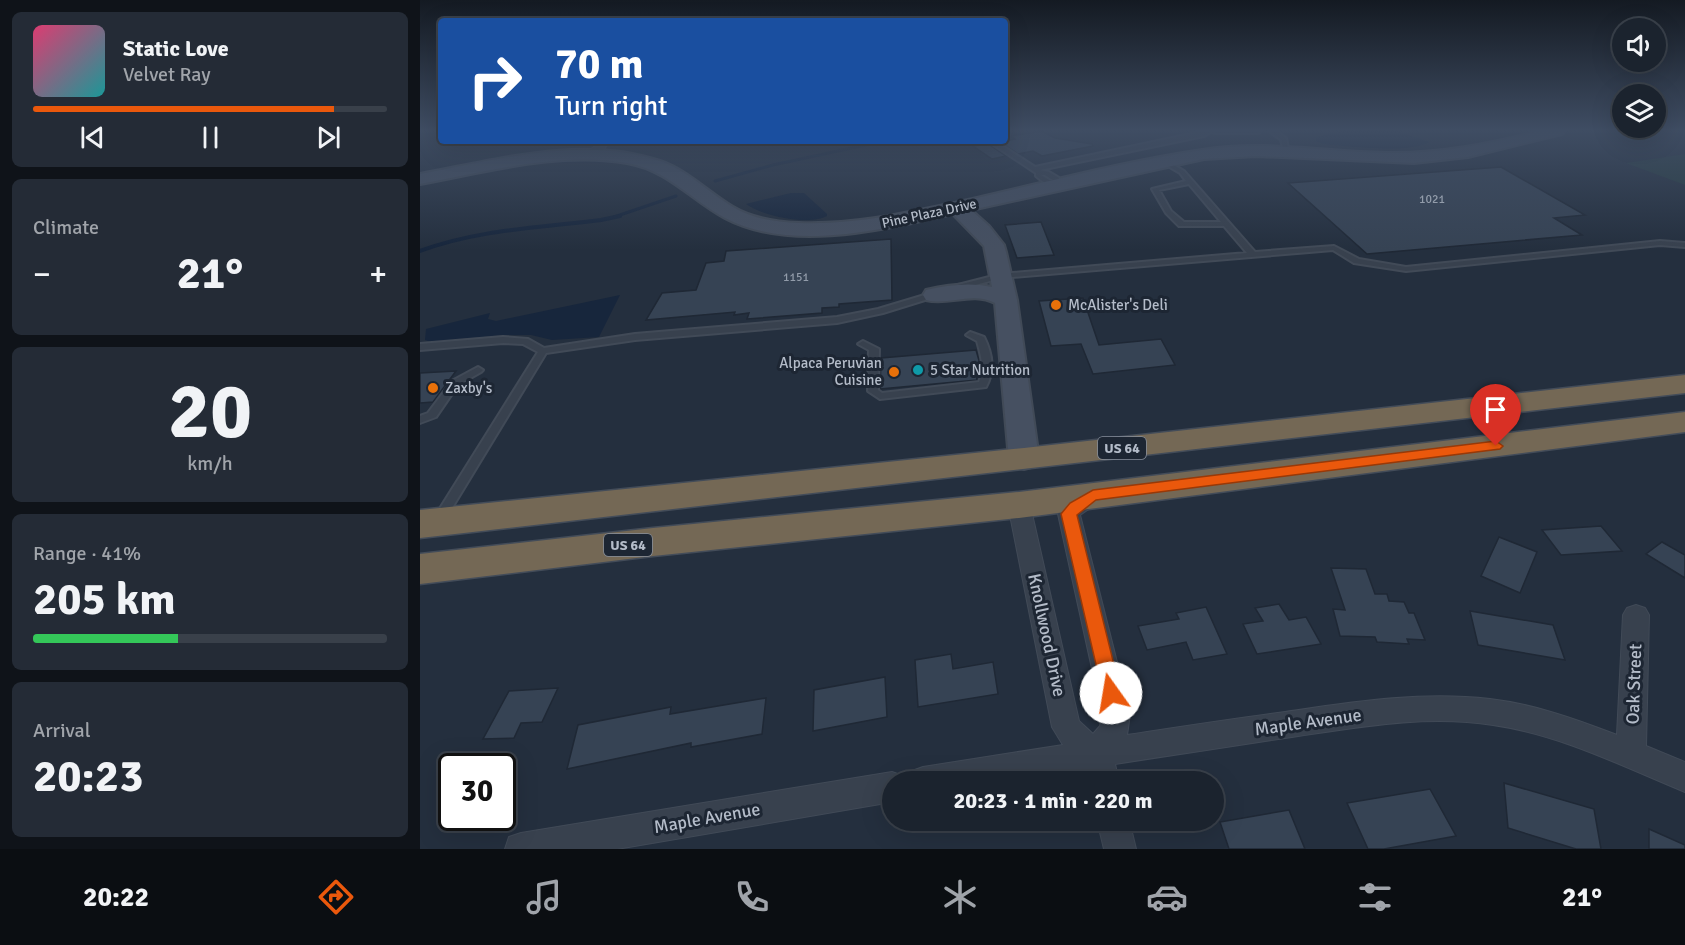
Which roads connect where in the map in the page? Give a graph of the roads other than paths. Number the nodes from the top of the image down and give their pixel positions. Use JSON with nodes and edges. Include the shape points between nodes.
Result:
{"nodes":[{"id":1,"x":470,"y":171,"type":"edge"},
{"id":2,"x":669,"y":171,"type":"edge"},
{"id":3,"x":1037,"y":171,"type":"edge"},
{"id":4,"x":1123,"y":171,"type":"edge"},
{"id":5,"x":1180,"y":171,"type":"edge"},
{"id":6,"x":420,"y":179,"type":"edge"},
{"id":7,"x":1190,"y":182,"type":"junction"},
{"id":8,"x":1057,"y":184,"type":"junction"},
{"id":9,"x":957,"y":208,"type":"junction"},
{"id":10,"x":1227,"y":224,"type":"junction"},
{"id":11,"x":1685,"y":245,"type":"edge"},
{"id":12,"x":1253,"y":255,"type":"junction"},
{"id":13,"x":1004,"y":288,"type":"junction"},
{"id":14,"x":934,"y":294,"type":"joint"},
{"id":15,"x":970,"y":334,"type":"dead end"},
{"id":16,"x":863,"y":344,"type":"dead end"},
{"id":17,"x":420,"y":347,"type":"edge"},
{"id":18,"x":543,"y":351,"type":"junction"},
{"id":19,"x":478,"y":369,"type":"dead end"},
{"id":20,"x":1685,"y":384,"type":"edge"},
{"id":21,"x":1384,"y":418,"type":"junction"},
{"id":22,"x":420,"y":420,"type":"edge"},
{"id":23,"x":1685,"y":422,"type":"edge"},
{"id":24,"x":1024,"y":459,"type":"junction"},
{"id":25,"x":1093,"y":496,"type":"junction"},
{"id":26,"x":1019,"y":505,"type":"junction"},
{"id":27,"x":429,"y":523,"type":"edge"},
{"id":28,"x":603,"y":548,"type":"junction"},
{"id":29,"x":420,"y":569,"type":"edge"},
{"id":30,"x":1636,"y":615,"type":"dead end"},
{"id":31,"x":1097,"y":752,"type":"junction"},
{"id":32,"x":1631,"y":753,"type":"junction"},
{"id":33,"x":987,"y":771,"type":"edge"},
{"id":34,"x":1101,"y":771,"type":"edge"},
{"id":35,"x":1685,"y":777,"type":"edge"},
{"id":36,"x":882,"y":789,"type":"edge"},
{"id":37,"x":1116,"y":831,"type":"edge"},
{"id":38,"x":522,"y":849,"type":"edge"},
{"id":39,"x":1120,"y":849,"type":"edge"}],
"edges":[{"from":1,"to":6,"type":"street","name":"Pine Plaza Drive"},
{"from":2,"to":9,"type":"street","name":"Pine Plaza Drive","via":[[738,217],[774,227],[860,227]]},
{"from":3,"to":8,"type":"lane","via":[[1057,179]]},
{"from":4,"to":8,"type":"street","name":"Pine Plaza Drive"},
{"from":5,"to":7,"type":"lane"},
{"from":7,"to":10,"type":"lane"},
{"from":7,"to":10,"type":"lane","via":[[1155,189],[1168,212],[1182,224]]},
{"from":8,"to":9,"type":"street","name":"Pine Plaza Drive"},
{"from":9,"to":13,"type":"street","via":[[992,241]]},
{"from":10,"to":12,"type":"lane"},
{"from":11,"to":12,"type":"lane","via":[[1660,243],[1406,269],[1357,261],[1334,248]]},
{"from":12,"to":13,"type":"lane"},
{"from":13,"to":14,"type":"street","via":[[996,294]]},
{"from":13,"to":24,"type":"street"},
{"from":14,"to":18,"type":"lane","via":[[837,320],[634,337]]},
{"from":15,"to":16,"type":"lane","via":[[981,339],[984,348],[988,376],[983,385],[880,396],[873,391],[874,349]]},
{"from":17,"to":18,"type":"lane","via":[[503,340],[525,341]]},
{"from":18,"to":27,"type":"lane"},
{"from":19,"to":22,"type":"lane","via":[[455,383],[432,415]]},
{"from":20,"to":21,"type":"highway","number":"US 64"},
{"from":21,"to":24,"type":"highway","number":"US 64"},
{"from":21,"to":26,"type":"highway","via":[[1306,435],[1066,468],[1045,478]]},
{"from":23,"to":25,"type":"highway","number":"US 64"},
{"from":24,"to":27,"type":"highway","number":"US 64"},
{"from":24,"to":28,"type":"highway","via":[[1014,478],[975,489],[786,514]]},
{"from":25,"to":26,"type":"highway","number":"US 64"},
{"from":25,"to":31,"type":"street","via":[[1069,514],[1116,714],[1114,731]]},
{"from":26,"to":28,"type":"highway","number":"US 64"},
{"from":26,"to":31,"type":"street","name":"Knollwood Drive","via":[[1066,727],[1078,741]]},
{"from":28,"to":29,"type":"highway","number":"US 64"},
{"from":30,"to":32,"type":"street","name":"Oak Street"},
{"from":31,"to":32,"type":"street","name":"Maple Avenue","via":[[1410,708],[1493,712]]},
{"from":31,"to":33,"type":"street","name":"Maple Avenue"},
{"from":31,"to":34,"type":"street"},
{"from":32,"to":35,"type":"street","name":"Maple Avenue"},
{"from":36,"to":38,"type":"street","name":"Maple Avenue"},
{"from":37,"to":39,"type":"street"}]}
